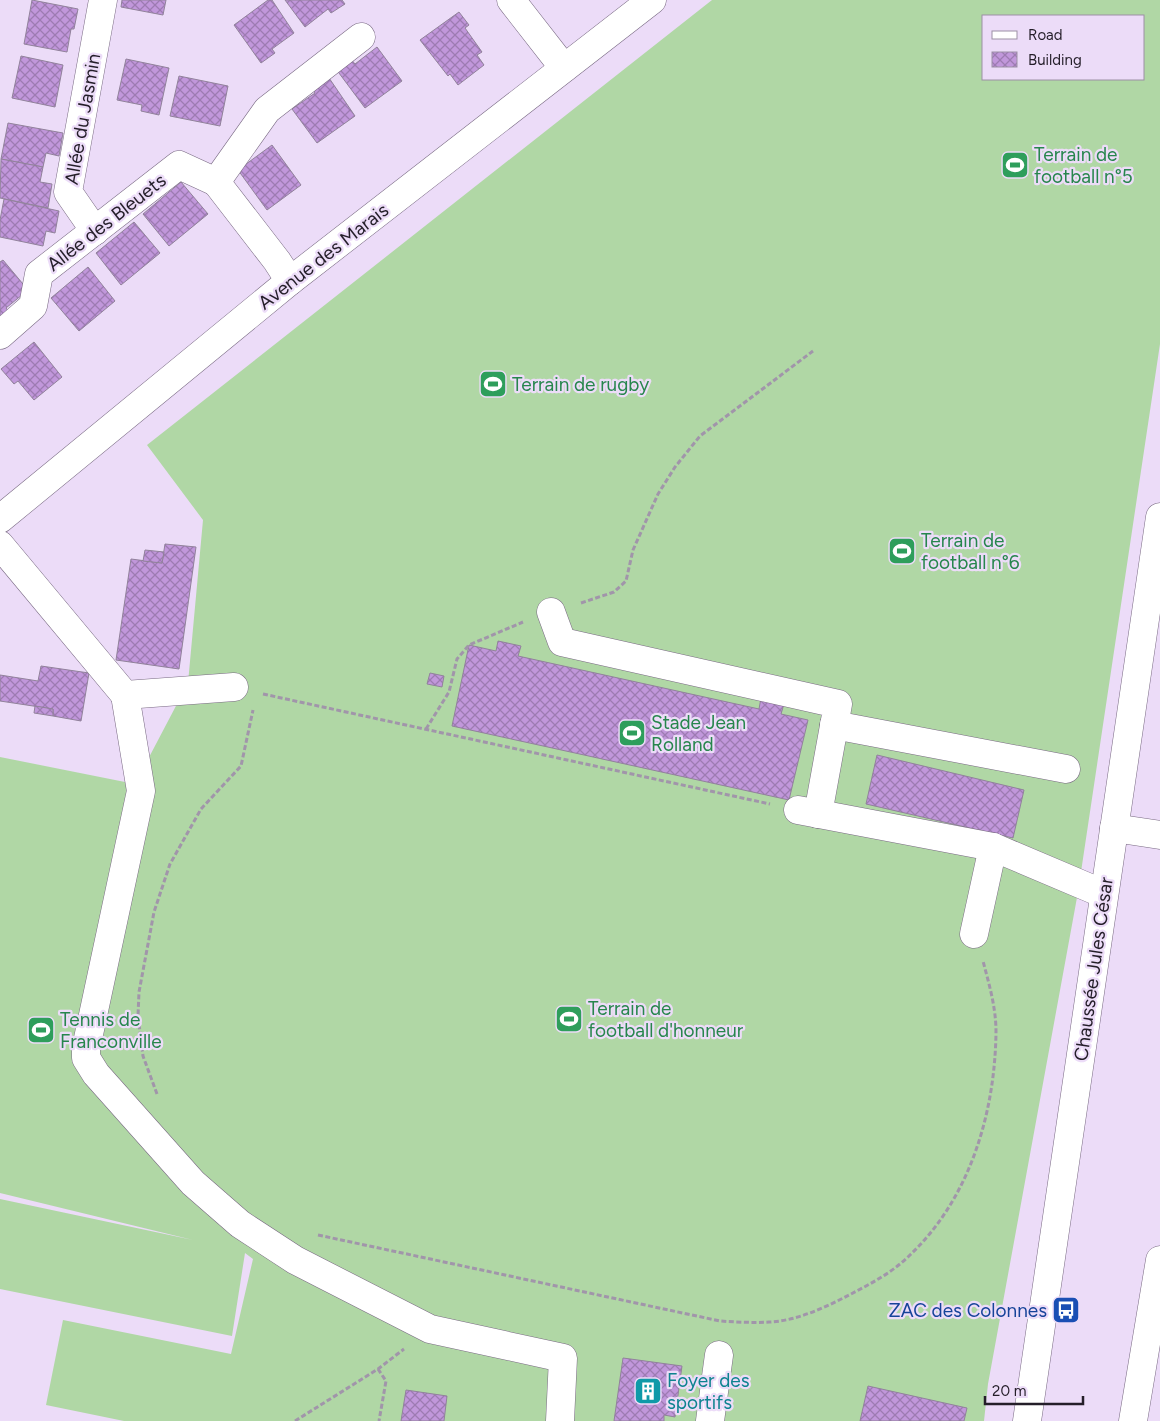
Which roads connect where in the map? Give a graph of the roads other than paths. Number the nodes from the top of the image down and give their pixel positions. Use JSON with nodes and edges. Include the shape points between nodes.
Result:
{"nodes":[{"id":1,"x":103,"y":0,"type":"edge"},
{"id":2,"x":511,"y":0,"type":"edge"},
{"id":3,"x":652,"y":0,"type":"edge"},
{"id":4,"x":361,"y":37,"type":"dead end"},
{"id":5,"x":564,"y":68,"type":"junction"},
{"id":6,"x":216,"y":182,"type":"junction"},
{"id":7,"x":95,"y":231,"type":"junction"},
{"id":8,"x":290,"y":281,"type":"junction"},
{"id":9,"x":0,"y":335,"type":"edge"},
{"id":10,"x":1160,"y":517,"type":"edge"},
{"id":11,"x":0,"y":519,"type":"edge"},
{"id":12,"x":0,"y":545,"type":"edge"},
{"id":13,"x":551,"y":612,"type":"road end"},
{"id":14,"x":245,"y":690,"type":"road end"},
{"id":15,"x":125,"y":695,"type":"junction"},
{"id":16,"x":834,"y":725,"type":"junction"},
{"id":17,"x":1066,"y":769,"type":"dead end"},
{"id":18,"x":1114,"y":828,"type":"junction"},
{"id":19,"x":1160,"y":835,"type":"edge"},
{"id":20,"x":993,"y":847,"type":"junction"},
{"id":21,"x":1104,"y":894,"type":"junction"},
{"id":22,"x":974,"y":934,"type":"road end"},
{"id":23,"x":1160,"y":1260,"type":"edge"},
{"id":24,"x":719,"y":1355,"type":"dead end"},
{"id":25,"x":1152,"y":1356,"type":"edge"},
{"id":26,"x":560,"y":1421,"type":"edge"},
{"id":27,"x":710,"y":1421,"type":"edge"},
{"id":28,"x":1027,"y":1421,"type":"edge"},
{"id":29,"x":1133,"y":1421,"type":"edge"}],
"edges":[{"from":1,"to":7,"type":"street","name":"Allée du Jasmin","via":[[68,192]]},
{"from":2,"to":5,"type":"street"},
{"from":3,"to":5,"type":"street","name":"Avenue des Marais"},
{"from":4,"to":6,"type":"street","via":[[267,110]]},
{"from":5,"to":8,"type":"street","name":"Avenue des Marais"},
{"from":6,"to":7,"type":"street","name":"Allée des Bleuets","via":[[179,166]]},
{"from":6,"to":8,"type":"street","name":"Allée des Bleuets"},
{"from":7,"to":9,"type":"street","name":"Allée des Bleuets","via":[[39,274],[32,306]]},
{"from":8,"to":11,"type":"street","name":"Avenue des Marais"},
{"from":10,"to":18,"type":"street","name":"Chaussée Jules César"},
{"from":12,"to":15,"type":"street"},
{"from":13,"to":16,"type":"street","via":[[562,642],[838,704]]},
{"from":14,"to":15,"type":"street"},
{"from":15,"to":26,"type":"street","via":[[141,791],[86,1058],[141,1127],[193,1183],[240,1224],[295,1260],[430,1329],[563,1358]]},
{"from":16,"to":17,"type":"street"},
{"from":16,"to":20,"type":"street","via":[[808,812]]},
{"from":18,"to":19,"type":"street"},
{"from":18,"to":21,"type":"street","name":"Chaussée Jules César"},
{"from":20,"to":21,"type":"street"},
{"from":20,"to":22,"type":"street"},
{"from":21,"to":28,"type":"street","name":"Chaussée Jules César"},
{"from":23,"to":25,"type":"street"},
{"from":24,"to":27,"type":"street"},
{"from":25,"to":29,"type":"street"}]}
